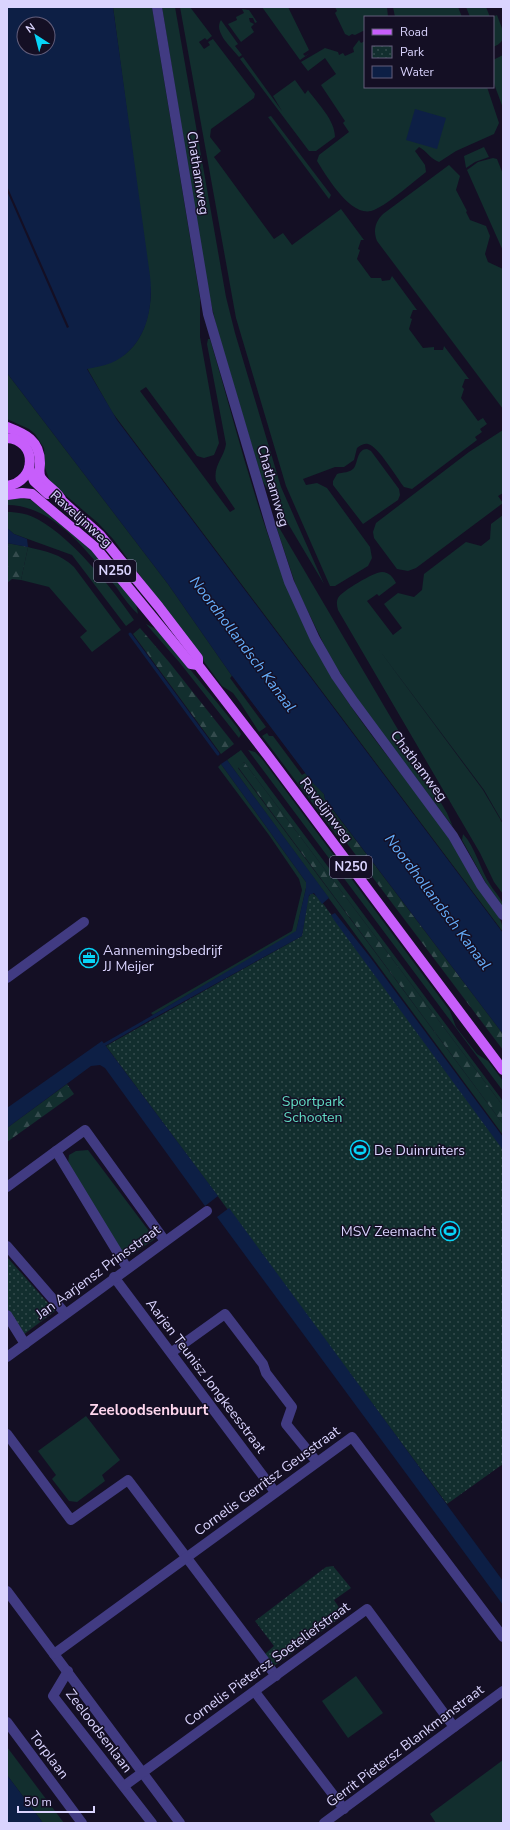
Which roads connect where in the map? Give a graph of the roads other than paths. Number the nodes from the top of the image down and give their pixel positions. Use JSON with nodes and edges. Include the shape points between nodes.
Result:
{"nodes":[{"id":1,"x":157,"y":7,"type":"edge"},
{"id":2,"x":7,"y":427,"type":"edge"},
{"id":3,"x":7,"y":437,"type":"edge"},
{"id":4,"x":30,"y":468,"type":"junction"},
{"id":5,"x":7,"y":486,"type":"edge"},
{"id":6,"x":12,"y":494,"type":"edge"},
{"id":7,"x":62,"y":501,"type":"junction"},
{"id":8,"x":198,"y":665,"type":"junction"},
{"id":9,"x":503,"y":915,"type":"edge"},
{"id":10,"x":84,"y":922,"type":"dead end"},
{"id":11,"x":7,"y":978,"type":"edge"},
{"id":12,"x":503,"y":1070,"type":"edge"},
{"id":13,"x":56,"y":1151,"type":"junction"},
{"id":14,"x":7,"y":1187,"type":"edge"},
{"id":15,"x":207,"y":1211,"type":"dead end"},
{"id":16,"x":165,"y":1241,"type":"junction"},
{"id":17,"x":7,"y":1246,"type":"edge"},
{"id":18,"x":127,"y":1268,"type":"junction"},
{"id":19,"x":114,"y":1277,"type":"junction"},
{"id":20,"x":65,"y":1313,"type":"junction"},
{"id":21,"x":7,"y":1315,"type":"edge"},
{"id":22,"x":25,"y":1344,"type":"junction"},
{"id":23,"x":172,"y":1352,"type":"junction"},
{"id":24,"x":7,"y":1357,"type":"edge"},
{"id":25,"x":7,"y":1434,"type":"edge"},
{"id":26,"x":316,"y":1462,"type":"junction"},
{"id":27,"x":275,"y":1492,"type":"junction"},
{"id":28,"x":186,"y":1558,"type":"junction"},
{"id":29,"x":7,"y":1591,"type":"edge"},
{"id":30,"x":503,"y":1637,"type":"edge"},
{"id":31,"x":54,"y":1654,"type":"junction"},
{"id":32,"x":68,"y":1671,"type":"junction"},
{"id":33,"x":276,"y":1676,"type":"junction"},
{"id":34,"x":503,"y":1690,"type":"edge"},
{"id":35,"x":255,"y":1692,"type":"junction"},
{"id":36,"x":7,"y":1722,"type":"edge"},
{"id":37,"x":454,"y":1727,"type":"junction"},
{"id":38,"x":142,"y":1773,"type":"junction"},
{"id":39,"x":124,"y":1786,"type":"junction"},
{"id":40,"x":344,"y":1809,"type":"junction"},
{"id":41,"x":82,"y":1823,"type":"edge"},
{"id":42,"x":152,"y":1823,"type":"edge"},
{"id":43,"x":180,"y":1823,"type":"edge"},
{"id":44,"x":324,"y":1823,"type":"edge"}],
"edges":[{"from":1,"to":9,"type":"street","name":"Chathamweg","via":[[208,314],[289,582],[315,639],[336,676],[453,836],[481,885]]},
{"from":2,"to":7,"type":"main road","name":"Ravelijnweg","number":"N250","via":[[22,432],[32,441],[39,456],[40,477]]},
{"from":3,"to":4,"type":"main road","number":"N250","via":[[18,440],[26,447],[30,457]]},
{"from":4,"to":5,"type":"main road","via":[[21,481]]},
{"from":4,"to":7,"type":"main road","name":"Ravelijnweg","number":"N250","via":[[37,485],[56,501]]},
{"from":6,"to":8,"type":"main road","name":"Ravelijnweg","number":"N250","via":[[25,493],[34,496],[83,536],[123,580],[190,664]]},
{"from":7,"to":8,"type":"main road","name":"Ravelijnweg","number":"N250","via":[[100,535],[198,658]]},
{"from":8,"to":12,"type":"main road","name":"Ravelijnweg","number":"N250"},
{"from":10,"to":11,"type":"street"},
{"from":13,"to":14,"type":"street"},
{"from":13,"to":16,"type":"street","via":[[84,1130]]},
{"from":13,"to":18,"type":"street"},
{"from":15,"to":16,"type":"street","name":"Jan Aarjensz Prinsstraat"},
{"from":16,"to":18,"type":"street","name":"Jan Aarjensz Prinsstraat"},
{"from":17,"to":20,"type":"street"},
{"from":18,"to":19,"type":"street","name":"Jan Aarjensz Prinsstraat"},
{"from":19,"to":20,"type":"street","name":"Jan Aarjensz Prinsstraat"},
{"from":19,"to":23,"type":"street","name":"Aarjen Teunisz Jongkeesstraat"},
{"from":20,"to":22,"type":"street","name":"Jan Aarjensz Prinsstraat"},
{"from":21,"to":22,"type":"street"},
{"from":22,"to":24,"type":"street","name":"Jan Aarjensz Prinsstraat"},
{"from":23,"to":26,"type":"street","via":[[225,1314],[292,1407],[286,1424]]},
{"from":23,"to":27,"type":"street","name":"Aarjen Teunisz Jongkeesstraat"},
{"from":25,"to":28,"type":"street","via":[[71,1520],[128,1480]]},
{"from":26,"to":27,"type":"street","name":"Cornelis Gerritsz Geusstraat"},
{"from":26,"to":30,"type":"street","name":"Cornelis Gerritsz Geusstraat","via":[[352,1436]]},
{"from":27,"to":28,"type":"street","name":"Cornelis Gerritsz Geusstraat"},
{"from":28,"to":31,"type":"street","name":"Cornelis Gerritsz Geusstraat"},
{"from":28,"to":33,"type":"street"},
{"from":29,"to":31,"type":"street","name":"Zeeloodsenlaan"},
{"from":31,"to":32,"type":"street","name":"Zeeloodsenlaan"},
{"from":32,"to":38,"type":"street","name":"Zeeloodsenlaan"},
{"from":32,"to":39,"type":"street","name":"Zeeloodsenlaan","via":[[53,1696]]},
{"from":33,"to":35,"type":"street","name":"Cornelis Pietersz Soeteliefstraat"},
{"from":33,"to":37,"type":"street","name":"Cornelis Pietersz Soeteliefstraat","via":[[367,1609]]},
{"from":34,"to":37,"type":"street","name":"Gerrit Pietersz Blankmanstraat"},
{"from":35,"to":38,"type":"street","name":"Cornelis Pietersz Soeteliefstraat"},
{"from":35,"to":40,"type":"street"},
{"from":36,"to":41,"type":"street","name":"Torplaan"},
{"from":37,"to":40,"type":"street","name":"Gerrit Pietersz Blankmanstraat"},
{"from":38,"to":39,"type":"street","name":"Zeeloodsenlaan"},
{"from":38,"to":43,"type":"street","name":"Zeeloodsenlaan"},
{"from":39,"to":42,"type":"street","name":"Zeeloodsenlaan"},
{"from":40,"to":44,"type":"street","name":"Gerrit Pietersz Blankmanstraat"}]}
